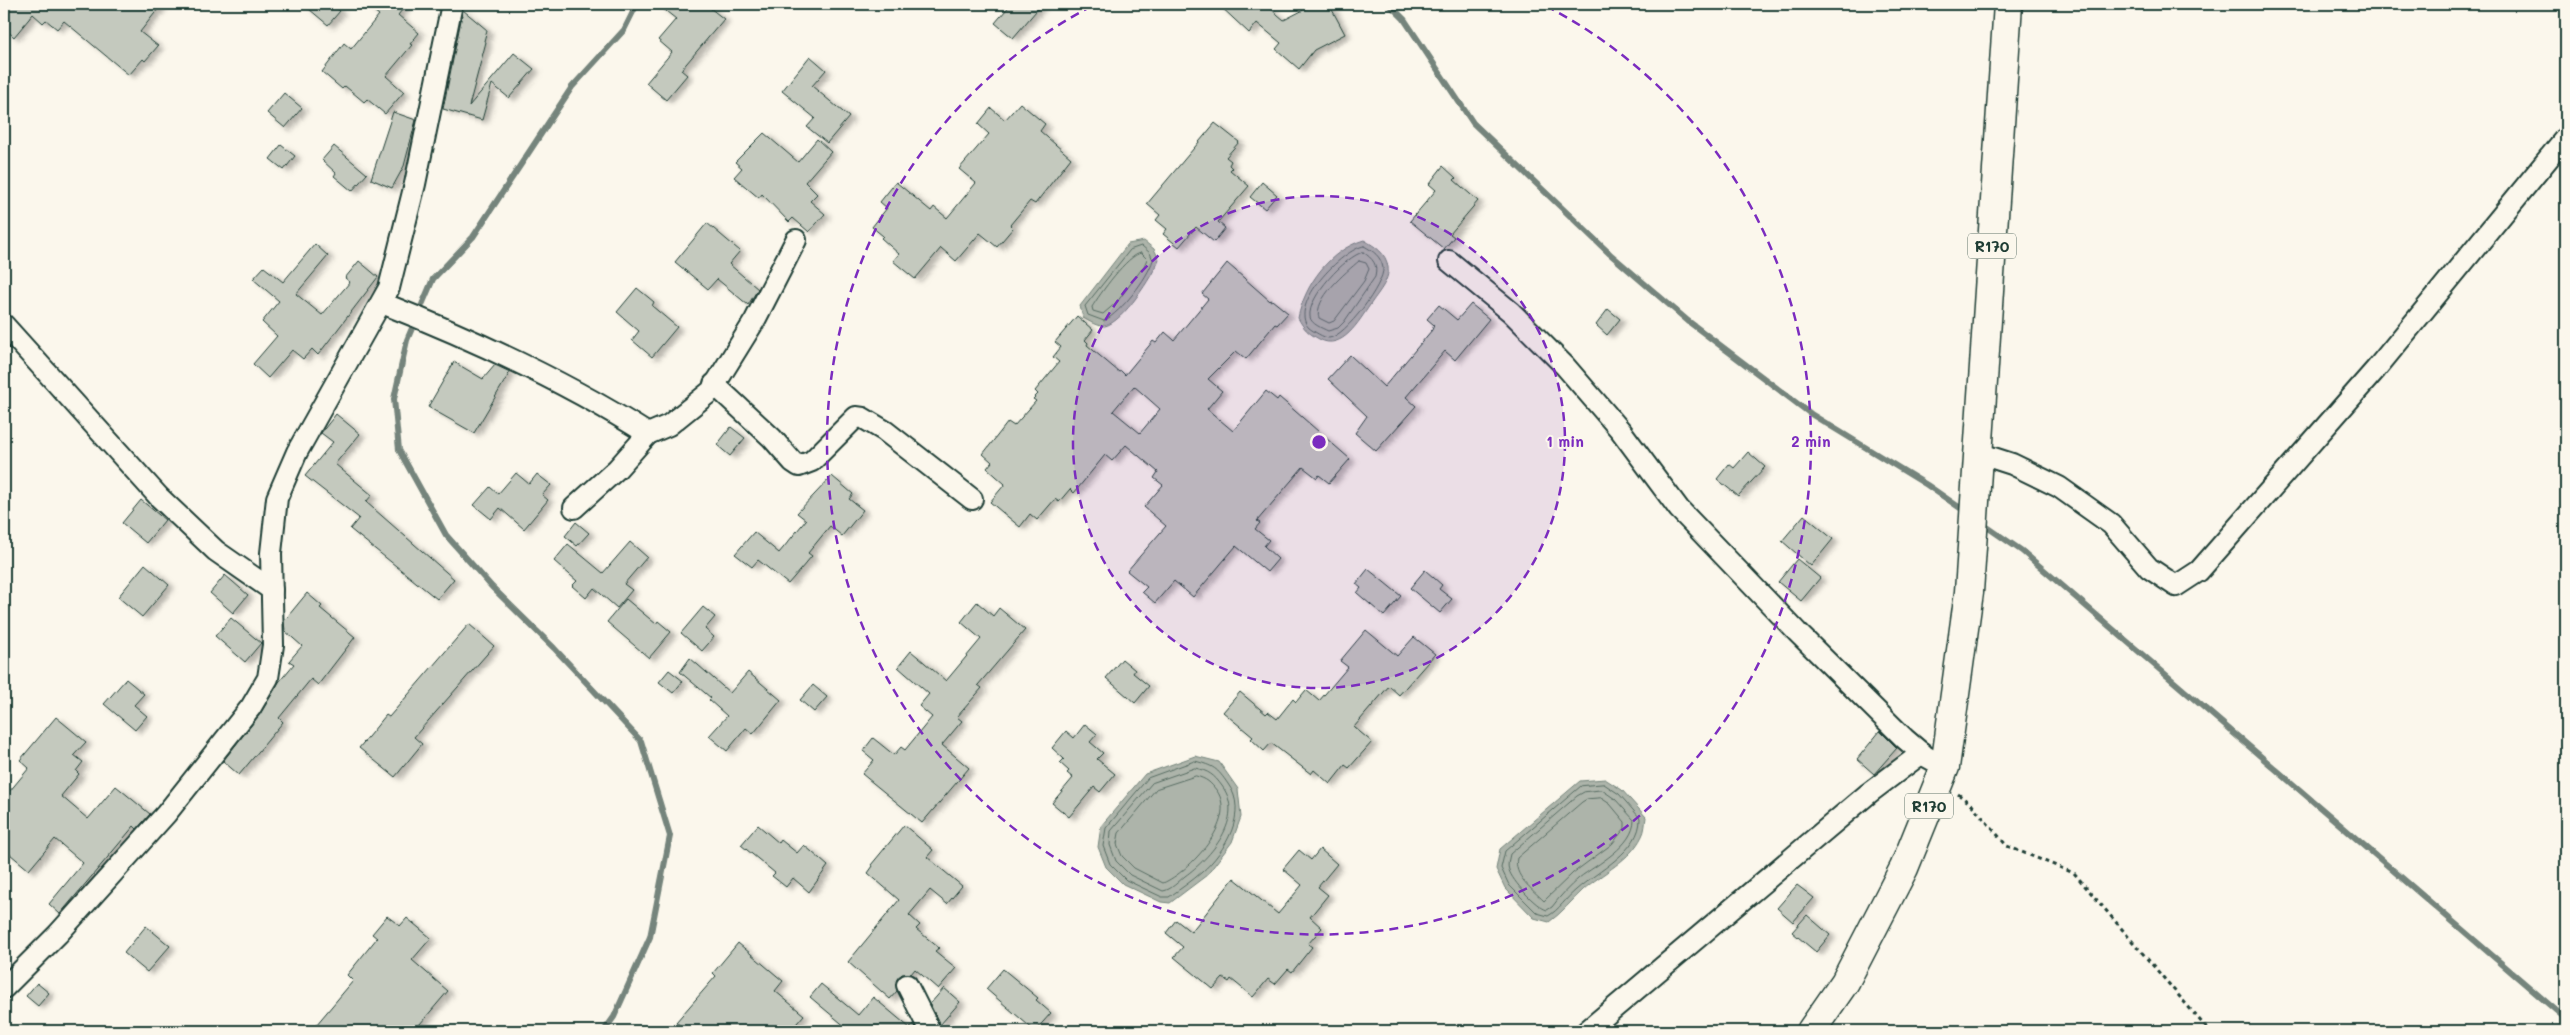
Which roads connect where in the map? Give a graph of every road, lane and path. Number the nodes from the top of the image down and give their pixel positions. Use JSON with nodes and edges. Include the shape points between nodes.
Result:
{"nodes":[{"id":1,"x":452,"y":4,"type":"edge"},
{"id":2,"x":2008,"y":4,"type":"edge"},
{"id":3,"x":2566,"y":137,"type":"edge"},
{"id":4,"x":796,"y":240,"type":"dead end"},
{"id":5,"x":1449,"y":262,"type":"dead end"},
{"id":6,"x":389,"y":306,"type":"junction"},
{"id":7,"x":4,"y":325,"type":"edge"},
{"id":8,"x":714,"y":384,"type":"junction"},
{"id":9,"x":648,"y":434,"type":"junction"},
{"id":10,"x":1978,"y":453,"type":"junction"},
{"id":11,"x":972,"y":499,"type":"dead end"},
{"id":12,"x":574,"y":508,"type":"dead end"},
{"id":13,"x":272,"y":590,"type":"junction"},
{"id":14,"x":1922,"y":753,"type":"junction"},
{"id":15,"x":1943,"y":773,"type":"junction"},
{"id":16,"x":907,"y":985,"type":"dead end"},
{"id":17,"x":4,"y":988,"type":"edge"},
{"id":18,"x":930,"y":1031,"type":"edge"},
{"id":19,"x":1587,"y":1031,"type":"edge"},
{"id":20,"x":1810,"y":1031,"type":"edge"},
{"id":21,"x":2208,"y":1031,"type":"edge"}],
"edges":[{"from":1,"to":6,"type":"street","via":[[415,184],[389,288]]},
{"from":2,"to":10,"type":"main road","number":"R170"},
{"from":3,"to":10,"type":"street","via":[[2376,369],[2198,571],[2176,586],[2149,568],[2110,524],[2059,487],[2012,464]]},
{"from":4,"to":8,"type":"street","via":[[756,320]]},
{"from":5,"to":14,"type":"street","via":[[1511,312],[1565,366],[1622,431],[1679,509],[1797,632]]},
{"from":6,"to":9,"type":"street","via":[[465,338],[608,409]]},
{"from":6,"to":13,"type":"street","via":[[297,452],[277,498]]},
{"from":7,"to":13,"type":"street","via":[[159,497],[216,551]]},
{"from":8,"to":9,"type":"street","via":[[706,395],[675,420]]},
{"from":8,"to":11,"type":"street","via":[[799,466],[812,462],[856,418],[863,418],[885,431]]},
{"from":9,"to":12,"type":"street"},
{"from":10,"to":15,"type":"main road","number":"R170","via":[[1969,592]]},
{"from":13,"to":17,"type":"street","via":[[273,645],[268,678],[251,707],[166,814],[58,934]]},
{"from":14,"to":15,"type":"street"},
{"from":14,"to":19,"type":"street","via":[[1862,799]]},
{"from":15,"to":20,"type":"main road","number":"R170","via":[[1904,868],[1845,982]]},
{"from":15,"to":21,"type":"path","via":[[2007,846],[2074,873]]},
{"from":16,"to":18,"type":"street"}]}
